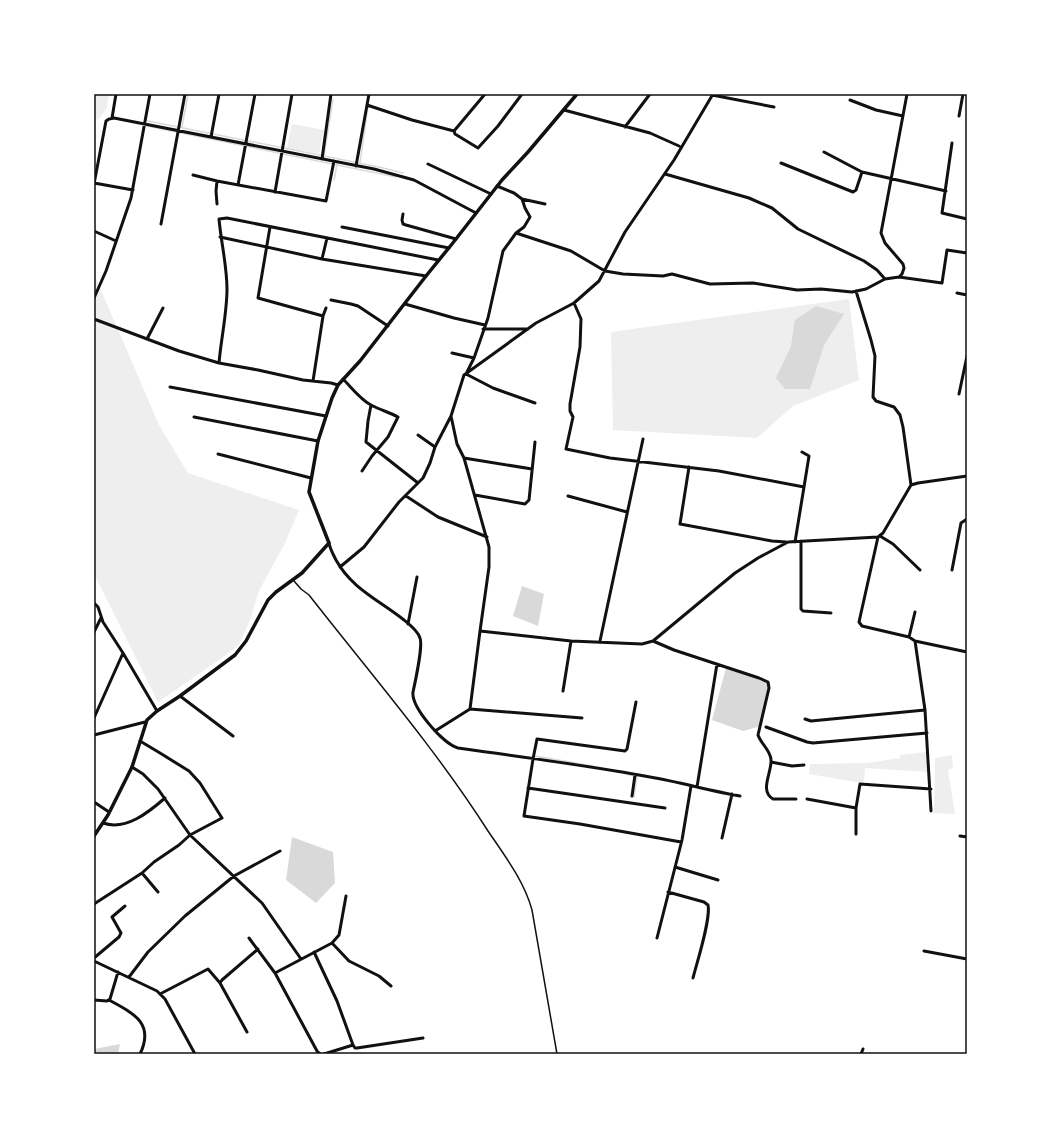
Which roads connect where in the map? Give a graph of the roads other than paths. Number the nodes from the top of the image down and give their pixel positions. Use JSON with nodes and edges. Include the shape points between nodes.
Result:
{"nodes":[{"id":1,"x":116,"y":94,"type":"edge"},
{"id":2,"x":150,"y":94,"type":"edge"},
{"id":3,"x":185,"y":94,"type":"edge"},
{"id":4,"x":219,"y":94,"type":"edge"},
{"id":5,"x":255,"y":94,"type":"edge"},
{"id":6,"x":292,"y":94,"type":"edge"},
{"id":7,"x":331,"y":94,"type":"edge"},
{"id":8,"x":369,"y":94,"type":"edge"},
{"id":9,"x":485,"y":94,"type":"edge"},
{"id":10,"x":516,"y":94,"type":"edge"},
{"id":11,"x":522,"y":94,"type":"edge"},
{"id":12,"x":577,"y":94,"type":"edge"},
{"id":13,"x":650,"y":94,"type":"edge"},
{"id":14,"x":907,"y":94,"type":"edge"},
{"id":15,"x":963,"y":94,"type":"edge"},
{"id":16,"x":712,"y":95,"type":"edge"},
{"id":17,"x":520,"y":98,"type":"junction"},
{"id":18,"x":850,"y":100,"type":"dead end"},
{"id":19,"x":367,"y":105,"type":"junction"},
{"id":20,"x":774,"y":107,"type":"dead end"},
{"id":21,"x":564,"y":110,"type":"junction"},
{"id":22,"x":903,"y":116,"type":"junction"},
{"id":23,"x":959,"y":116,"type":"dead end"},
{"id":24,"x":112,"y":118,"type":"junction"},
{"id":25,"x":144,"y":124,"type":"junction"},
{"id":26,"x":625,"y":127,"type":"junction"},
{"id":27,"x":178,"y":129,"type":"junction"},
{"id":28,"x":454,"y":132,"type":"junction"},
{"id":29,"x":211,"y":137,"type":"junction"},
{"id":30,"x":952,"y":143,"type":"dead end"},
{"id":31,"x":246,"y":145,"type":"junction"},
{"id":32,"x":679,"y":146,"type":"dead end"},
{"id":33,"x":282,"y":152,"type":"junction"},
{"id":34,"x":824,"y":152,"type":"dead end"},
{"id":35,"x":322,"y":159,"type":"junction"},
{"id":36,"x":334,"y":161,"type":"junction"},
{"id":37,"x":781,"y":163,"type":"dead end"},
{"id":38,"x":428,"y":164,"type":"dead end"},
{"id":39,"x":356,"y":166,"type":"junction"},
{"id":40,"x":862,"y":172,"type":"junction"},
{"id":41,"x":665,"y":174,"type":"junction"},
{"id":42,"x":193,"y":175,"type":"dead end"},
{"id":43,"x":891,"y":178,"type":"junction"},
{"id":44,"x":217,"y":181,"type":"junction"},
{"id":45,"x":94,"y":184,"type":"edge"},
{"id":46,"x":238,"y":185,"type":"junction"},
{"id":47,"x":497,"y":186,"type":"junction"},
{"id":48,"x":132,"y":190,"type":"junction"},
{"id":49,"x":946,"y":191,"type":"junction"},
{"id":50,"x":275,"y":192,"type":"junction"},
{"id":51,"x":491,"y":194,"type":"junction"},
{"id":52,"x":522,"y":199,"type":"junction"},
{"id":53,"x":217,"y":204,"type":"dead end"},
{"id":54,"x":545,"y":204,"type":"dead end"},
{"id":55,"x":476,"y":213,"type":"junction"},
{"id":56,"x":403,"y":214,"type":"dead end"},
{"id":57,"x":967,"y":219,"type":"edge"},
{"id":58,"x":161,"y":224,"type":"dead end"},
{"id":59,"x":270,"y":227,"type":"junction"},
{"id":60,"x":342,"y":227,"type":"dead end"},
{"id":61,"x":94,"y":231,"type":"edge"},
{"id":62,"x":516,"y":233,"type":"junction"},
{"id":63,"x":220,"y":237,"type":"junction"},
{"id":64,"x":327,"y":238,"type":"junction"},
{"id":65,"x":456,"y":239,"type":"junction"},
{"id":66,"x":116,"y":241,"type":"junction"},
{"id":67,"x":266,"y":248,"type":"junction"},
{"id":68,"x":449,"y":248,"type":"junction"},
{"id":69,"x":967,"y":253,"type":"edge"},
{"id":70,"x":322,"y":259,"type":"junction"},
{"id":71,"x":438,"y":260,"type":"junction"},
{"id":72,"x":605,"y":271,"type":"junction"},
{"id":73,"x":426,"y":276,"type":"junction"},
{"id":74,"x":899,"y":277,"type":"junction"},
{"id":75,"x":885,"y":279,"type":"junction"},
{"id":76,"x":856,"y":291,"type":"junction"},
{"id":77,"x":957,"y":293,"type":"dead end"},
{"id":78,"x":967,"y":295,"type":"edge"},
{"id":79,"x":94,"y":298,"type":"edge"},
{"id":80,"x":331,"y":300,"type":"dead end"},
{"id":81,"x":574,"y":303,"type":"junction"},
{"id":82,"x":405,"y":304,"type":"junction"},
{"id":83,"x":163,"y":308,"type":"dead end"},
{"id":84,"x":326,"y":308,"type":"dead end"},
{"id":85,"x":323,"y":316,"type":"junction"},
{"id":86,"x":94,"y":320,"type":"edge"},
{"id":87,"x":485,"y":325,"type":"junction"},
{"id":88,"x":388,"y":326,"type":"junction"},
{"id":89,"x":484,"y":329,"type":"junction"},
{"id":90,"x":528,"y":329,"type":"junction"},
{"id":91,"x":148,"y":339,"type":"junction"},
{"id":92,"x":452,"y":353,"type":"dead end"},
{"id":93,"x":967,"y":356,"type":"edge"},
{"id":94,"x":474,"y":358,"type":"junction"},
{"id":95,"x":219,"y":363,"type":"junction"},
{"id":96,"x":466,"y":374,"type":"junction"},
{"id":97,"x":343,"y":379,"type":"junction"},
{"id":98,"x":313,"y":381,"type":"junction"},
{"id":99,"x":338,"y":385,"type":"junction"},
{"id":100,"x":170,"y":387,"type":"dead end"},
{"id":101,"x":959,"y":394,"type":"dead end"},
{"id":102,"x":535,"y":403,"type":"dead end"},
{"id":103,"x":371,"y":405,"type":"junction"},
{"id":104,"x":326,"y":416,"type":"junction"},
{"id":105,"x":451,"y":416,"type":"junction"},
{"id":106,"x":194,"y":417,"type":"dead end"},
{"id":107,"x":418,"y":435,"type":"dead end"},
{"id":108,"x":643,"y":439,"type":"dead end"},
{"id":109,"x":318,"y":441,"type":"junction"},
{"id":110,"x":535,"y":442,"type":"dead end"},
{"id":111,"x":435,"y":447,"type":"junction"},
{"id":112,"x":376,"y":450,"type":"junction"},
{"id":113,"x":802,"y":452,"type":"dead end"},
{"id":114,"x":218,"y":454,"type":"dead end"},
{"id":115,"x":464,"y":458,"type":"junction"},
{"id":116,"x":638,"y":462,"type":"junction"},
{"id":117,"x":689,"y":467,"type":"junction"},
{"id":118,"x":532,"y":469,"type":"junction"},
{"id":119,"x":362,"y":471,"type":"dead end"},
{"id":120,"x":967,"y":476,"type":"edge"},
{"id":121,"x":311,"y":478,"type":"junction"},
{"id":122,"x":418,"y":483,"type":"junction"},
{"id":123,"x":911,"y":485,"type":"junction"},
{"id":124,"x":804,"y":487,"type":"junction"},
{"id":125,"x":475,"y":495,"type":"junction"},
{"id":126,"x":406,"y":496,"type":"junction"},
{"id":127,"x":568,"y":496,"type":"dead end"},
{"id":128,"x":627,"y":512,"type":"junction"},
{"id":129,"x":967,"y":519,"type":"edge"},
{"id":130,"x":487,"y":537,"type":"junction"},
{"id":131,"x":879,"y":537,"type":"junction"},
{"id":132,"x":801,"y":541,"type":"junction"},
{"id":133,"x":788,"y":542,"type":"junction"},
{"id":134,"x":795,"y":542,"type":"junction"},
{"id":135,"x":329,"y":543,"type":"junction"},
{"id":136,"x":340,"y":568,"type":"junction"},
{"id":137,"x":920,"y":570,"type":"dead end"},
{"id":138,"x":952,"y":570,"type":"dead end"},
{"id":139,"x":417,"y":577,"type":"dead end"},
{"id":140,"x":294,"y":580,"type":"junction"},
{"id":141,"x":94,"y":603,"type":"edge"},
{"id":142,"x":915,"y":612,"type":"dead end"},
{"id":143,"x":831,"y":613,"type":"dead end"},
{"id":144,"x":101,"y":618,"type":"junction"},
{"id":145,"x":408,"y":624,"type":"junction"},
{"id":146,"x":480,"y":631,"type":"junction"},
{"id":147,"x":94,"y":632,"type":"edge"},
{"id":148,"x":909,"y":637,"type":"junction"},
{"id":149,"x":570,"y":641,"type":"junction"},
{"id":150,"x":600,"y":641,"type":"junction"},
{"id":151,"x":653,"y":641,"type":"junction"},
{"id":152,"x":915,"y":641,"type":"junction"},
{"id":153,"x":967,"y":652,"type":"edge"},
{"id":154,"x":123,"y":653,"type":"junction"},
{"id":155,"x":717,"y":664,"type":"junction"},
{"id":156,"x":564,"y":691,"type":"dead end"},
{"id":157,"x":180,"y":696,"type":"junction"},
{"id":158,"x":636,"y":702,"type":"dead end"},
{"id":159,"x":470,"y":709,"type":"junction"},
{"id":160,"x":925,"y":710,"type":"junction"},
{"id":161,"x":157,"y":711,"type":"junction"},
{"id":162,"x":94,"y":718,"type":"edge"},
{"id":163,"x":582,"y":718,"type":"dead end"},
{"id":164,"x":805,"y":720,"type":"dead end"},
{"id":165,"x":145,"y":722,"type":"junction"},
{"id":166,"x":766,"y":727,"type":"dead end"},
{"id":167,"x":435,"y":731,"type":"junction"},
{"id":168,"x":927,"y":733,"type":"junction"},
{"id":169,"x":94,"y":735,"type":"edge"},
{"id":170,"x":233,"y":736,"type":"dead end"},
{"id":171,"x":140,"y":741,"type":"junction"},
{"id":172,"x":533,"y":759,"type":"junction"},
{"id":173,"x":771,"y":762,"type":"junction"},
{"id":174,"x":804,"y":766,"type":"dead end"},
{"id":175,"x":132,"y":767,"type":"junction"},
{"id":176,"x":635,"y":775,"type":"junction"},
{"id":177,"x":691,"y":786,"type":"junction"},
{"id":178,"x":697,"y":787,"type":"junction"},
{"id":179,"x":528,"y":788,"type":"junction"},
{"id":180,"x":930,"y":789,"type":"junction"},
{"id":181,"x":732,"y":794,"type":"junction"},
{"id":182,"x":632,"y":796,"type":"dead end"},
{"id":183,"x":740,"y":796,"type":"dead end"},
{"id":184,"x":165,"y":798,"type":"junction"},
{"id":185,"x":796,"y":799,"type":"dead end"},
{"id":186,"x":806,"y":799,"type":"dead end"},
{"id":187,"x":94,"y":802,"type":"edge"},
{"id":188,"x":665,"y":808,"type":"dead end"},
{"id":189,"x":856,"y":808,"type":"junction"},
{"id":190,"x":931,"y":811,"type":"dead end"},
{"id":191,"x":109,"y":812,"type":"junction"},
{"id":192,"x":102,"y":824,"type":"junction"},
{"id":193,"x":856,"y":834,"type":"dead end"},
{"id":194,"x":190,"y":835,"type":"junction"},
{"id":195,"x":94,"y":836,"type":"edge"},
{"id":196,"x":960,"y":836,"type":"dead end"},
{"id":197,"x":967,"y":837,"type":"edge"},
{"id":198,"x":722,"y":838,"type":"dead end"},
{"id":199,"x":682,"y":842,"type":"junction"},
{"id":200,"x":280,"y":851,"type":"dead end"},
{"id":201,"x":675,"y":867,"type":"junction"},
{"id":202,"x":142,"y":873,"type":"junction"},
{"id":203,"x":234,"y":876,"type":"junction"},
{"id":204,"x":718,"y":880,"type":"dead end"},
{"id":205,"x":158,"y":892,"type":"dead end"},
{"id":206,"x":668,"y":892,"type":"junction"},
{"id":207,"x":346,"y":896,"type":"dead end"},
{"id":208,"x":94,"y":904,"type":"edge"},
{"id":209,"x":124,"y":906,"type":"dead end"},
{"id":210,"x":249,"y":938,"type":"dead end"},
{"id":211,"x":657,"y":938,"type":"dead end"},
{"id":212,"x":332,"y":943,"type":"junction"},
{"id":213,"x":258,"y":949,"type":"junction"},
{"id":214,"x":924,"y":951,"type":"dead end"},
{"id":215,"x":314,"y":952,"type":"junction"},
{"id":216,"x":94,"y":958,"type":"edge"},
{"id":217,"x":301,"y":959,"type":"junction"},
{"id":218,"x":967,"y":960,"type":"edge"},
{"id":219,"x":94,"y":961,"type":"edge"},
{"id":220,"x":118,"y":972,"type":"junction"},
{"id":221,"x":275,"y":973,"type":"junction"},
{"id":222,"x":129,"y":977,"type":"junction"},
{"id":223,"x":693,"y":978,"type":"dead end"},
{"id":224,"x":220,"y":983,"type":"junction"},
{"id":225,"x":391,"y":986,"type":"dead end"},
{"id":226,"x":160,"y":994,"type":"junction"},
{"id":227,"x":94,"y":1000,"type":"edge"},
{"id":228,"x":109,"y":1000,"type":"junction"},
{"id":229,"x":247,"y":1032,"type":"dead end"},
{"id":230,"x":423,"y":1038,"type":"dead end"},
{"id":231,"x":353,"y":1046,"type":"junction"},
{"id":232,"x":862,"y":1049,"type":"dead end"},
{"id":233,"x":140,"y":1054,"type":"edge"},
{"id":234,"x":196,"y":1054,"type":"edge"},
{"id":235,"x":320,"y":1054,"type":"edge"},
{"id":236,"x":324,"y":1054,"type":"edge"},
{"id":237,"x":556,"y":1054,"type":"edge"},
{"id":238,"x":861,"y":1054,"type":"edge"}],
"edges":[{"from":1,"to":24,"type":"street"},
{"from":2,"to":25,"type":"street"},
{"from":3,"to":27,"type":"street"},
{"from":4,"to":29,"type":"street"},
{"from":5,"to":31,"type":"street"},
{"from":6,"to":33,"type":"street"},
{"from":7,"to":35,"type":"street"},
{"from":8,"to":19,"type":"street"},
{"from":9,"to":28,"type":"street"},
{"from":10,"to":17,"type":"street"},
{"from":11,"to":17,"type":"street"},
{"from":12,"to":21,"type":"street"},
{"from":13,"to":26,"type":"street"},
{"from":14,"to":22,"type":"street"},
{"from":15,"to":23,"type":"street"},
{"from":16,"to":20,"type":"street"},
{"from":16,"to":41,"type":"street"},
{"from":17,"to":28,"type":"street","via":[[478,148]]},
{"from":18,"to":22,"type":"street","via":[[876,110]]},
{"from":19,"to":28,"type":"street"},
{"from":19,"to":39,"type":"street"},
{"from":21,"to":26,"type":"street"},
{"from":21,"to":47,"type":"street"},
{"from":22,"to":43,"type":"street"},
{"from":24,"to":25,"type":"street"},
{"from":24,"to":45,"type":"street","via":[[106,121]]},
{"from":25,"to":27,"type":"street"},
{"from":25,"to":48,"type":"street"},
{"from":26,"to":32,"type":"street","via":[[650,133]]},
{"from":27,"to":29,"type":"street"},
{"from":27,"to":58,"type":"street"},
{"from":29,"to":31,"type":"street"},
{"from":30,"to":49,"type":"street"},
{"from":31,"to":33,"type":"street"},
{"from":31,"to":46,"type":"street"},
{"from":33,"to":35,"type":"street"},
{"from":33,"to":50,"type":"street"},
{"from":34,"to":40,"type":"street"},
{"from":35,"to":36,"type":"street"},
{"from":36,"to":39,"type":"street"},
{"from":36,"to":50,"type":"street","via":[[327,201]]},
{"from":37,"to":40,"type":"street","via":[[854,192]]},
{"from":38,"to":51,"type":"street"},
{"from":39,"to":55,"type":"street","via":[[408,178]]},
{"from":40,"to":43,"type":"street"},
{"from":41,"to":72,"type":"street","via":[[625,232]]},
{"from":41,"to":75,"type":"street","via":[[749,198],[772,208],[798,229],[864,261]]},
{"from":42,"to":44,"type":"street"},
{"from":43,"to":49,"type":"street"},
{"from":43,"to":74,"type":"street","via":[[881,233],[885,243],[903,266]]},
{"from":44,"to":46,"type":"street"},
{"from":44,"to":53,"type":"street"},
{"from":45,"to":48,"type":"street"},
{"from":46,"to":50,"type":"street"},
{"from":47,"to":51,"type":"street"},
{"from":47,"to":52,"type":"street"},
{"from":48,"to":66,"type":"street"},
{"from":49,"to":57,"type":"street","via":[[942,212]]},
{"from":51,"to":55,"type":"street"},
{"from":52,"to":54,"type":"street"},
{"from":52,"to":62,"type":"street","via":[[524,208],[530,216],[524,227]]},
{"from":55,"to":65,"type":"street"},
{"from":56,"to":65,"type":"street","via":[[403,224]]},
{"from":59,"to":63,"type":"street","via":[[227,218],[219,219]]},
{"from":59,"to":64,"type":"street"},
{"from":59,"to":67,"type":"street"},
{"from":60,"to":68,"type":"street"},
{"from":61,"to":66,"type":"street"},
{"from":62,"to":72,"type":"street","via":[[571,251]]},
{"from":62,"to":87,"type":"street","via":[[503,251]]},
{"from":63,"to":67,"type":"street"},
{"from":63,"to":95,"type":"street","via":[[227,291]]},
{"from":64,"to":70,"type":"street"},
{"from":64,"to":71,"type":"street"},
{"from":65,"to":68,"type":"street"},
{"from":66,"to":79,"type":"street"},
{"from":67,"to":70,"type":"street"},
{"from":67,"to":85,"type":"street","via":[[258,298]]},
{"from":68,"to":71,"type":"street"},
{"from":69,"to":74,"type":"street","via":[[946,251],[942,284]]},
{"from":70,"to":73,"type":"street"},
{"from":71,"to":73,"type":"street"},
{"from":72,"to":76,"type":"street","via":[[636,275],[672,274],[710,284],[753,284],[797,290]]},
{"from":72,"to":81,"type":"street"},
{"from":73,"to":82,"type":"street"},
{"from":74,"to":75,"type":"street"},
{"from":75,"to":76,"type":"street"},
{"from":76,"to":123,"type":"street","via":[[875,356],[873,397],[876,401],[894,407],[900,415]]},
{"from":77,"to":78,"type":"street"},
{"from":80,"to":88,"type":"street","via":[[358,306]]},
{"from":81,"to":90,"type":"street"},
{"from":81,"to":116,"type":"street","via":[[581,319],[580,348],[570,404],[573,419],[566,449]]},
{"from":82,"to":87,"type":"street"},
{"from":82,"to":88,"type":"street"},
{"from":83,"to":91,"type":"street"},
{"from":84,"to":85,"type":"street"},
{"from":85,"to":98,"type":"street"},
{"from":86,"to":91,"type":"street"},
{"from":87,"to":89,"type":"street"},
{"from":88,"to":97,"type":"street"},
{"from":89,"to":90,"type":"street"},
{"from":89,"to":94,"type":"street"},
{"from":90,"to":96,"type":"street"},
{"from":91,"to":95,"type":"street"},
{"from":92,"to":94,"type":"street"},
{"from":93,"to":101,"type":"street"},
{"from":94,"to":96,"type":"street"},
{"from":95,"to":98,"type":"street"},
{"from":96,"to":102,"type":"street","via":[[493,388]]},
{"from":96,"to":105,"type":"street","via":[[462,378]]},
{"from":97,"to":99,"type":"street"},
{"from":97,"to":103,"type":"street"},
{"from":98,"to":99,"type":"street"},
{"from":99,"to":104,"type":"street"},
{"from":100,"to":104,"type":"street"},
{"from":103,"to":112,"type":"street","via":[[366,442]]},
{"from":103,"to":112,"type":"street","via":[[398,416],[388,437]]},
{"from":104,"to":109,"type":"street"},
{"from":105,"to":111,"type":"street"},
{"from":105,"to":115,"type":"street","via":[[457,444]]},
{"from":106,"to":109,"type":"street"},
{"from":107,"to":111,"type":"street"},
{"from":108,"to":116,"type":"street"},
{"from":109,"to":121,"type":"street"},
{"from":110,"to":118,"type":"street"},
{"from":111,"to":122,"type":"street","via":[[427,470]]},
{"from":112,"to":119,"type":"street"},
{"from":112,"to":122,"type":"street"},
{"from":113,"to":124,"type":"street","via":[[809,456]]},
{"from":114,"to":121,"type":"street"},
{"from":115,"to":118,"type":"street"},
{"from":115,"to":125,"type":"street"},
{"from":116,"to":117,"type":"street"},
{"from":116,"to":128,"type":"street"},
{"from":117,"to":124,"type":"street"},
{"from":117,"to":133,"type":"street","via":[[680,524]]},
{"from":118,"to":125,"type":"street","via":[[529,500],[525,504]]},
{"from":120,"to":123,"type":"street"},
{"from":121,"to":135,"type":"street","via":[[309,492]]},
{"from":122,"to":126,"type":"street"},
{"from":123,"to":131,"type":"street"},
{"from":124,"to":134,"type":"street"},
{"from":125,"to":130,"type":"street"},
{"from":126,"to":130,"type":"street","via":[[438,518]]},
{"from":126,"to":136,"type":"street","via":[[364,547]]},
{"from":127,"to":128,"type":"street"},
{"from":128,"to":150,"type":"street"},
{"from":129,"to":138,"type":"street","via":[[961,523]]},
{"from":130,"to":146,"type":"street","via":[[490,554]]},
{"from":131,"to":132,"type":"street"},
{"from":131,"to":137,"type":"street","via":[[893,544]]},
{"from":131,"to":148,"type":"street","via":[[860,624]]},
{"from":132,"to":134,"type":"street"},
{"from":132,"to":143,"type":"street","via":[[801,609]]},
{"from":133,"to":134,"type":"street"},
{"from":133,"to":151,"type":"street","via":[[735,574]]},
{"from":135,"to":136,"type":"street"},
{"from":135,"to":140,"type":"street"},
{"from":136,"to":145,"type":"street","via":[[362,591]]},
{"from":139,"to":145,"type":"street"},
{"from":140,"to":157,"type":"street","via":[[268,600],[235,656]]},
{"from":140,"to":237,"type":"lane","via":[[309,595],[425,740],[474,808],[522,886],[532,910]]},
{"from":141,"to":144,"type":"street"},
{"from":142,"to":148,"type":"street"},
{"from":144,"to":147,"type":"street"},
{"from":144,"to":154,"type":"street"},
{"from":145,"to":167,"type":"street","via":[[421,640],[413,699]]},
{"from":146,"to":149,"type":"street"},
{"from":146,"to":159,"type":"street"},
{"from":148,"to":152,"type":"street"},
{"from":149,"to":150,"type":"street"},
{"from":149,"to":156,"type":"street"},
{"from":150,"to":151,"type":"street","via":[[642,644]]},
{"from":151,"to":155,"type":"street"},
{"from":152,"to":153,"type":"street"},
{"from":152,"to":160,"type":"street"},
{"from":154,"to":161,"type":"street"},
{"from":154,"to":162,"type":"street"},
{"from":155,"to":173,"type":"street","via":[[768,682],[769,688],[758,735],[770,755]]},
{"from":155,"to":178,"type":"street"},
{"from":157,"to":161,"type":"street"},
{"from":157,"to":170,"type":"street"},
{"from":158,"to":172,"type":"street","via":[[626,750],[537,739]]},
{"from":159,"to":163,"type":"street"},
{"from":159,"to":167,"type":"street"},
{"from":160,"to":164,"type":"street"},
{"from":160,"to":168,"type":"street"},
{"from":161,"to":165,"type":"street"},
{"from":165,"to":169,"type":"street"},
{"from":165,"to":171,"type":"street"},
{"from":166,"to":168,"type":"street","via":[[813,743]]},
{"from":167,"to":172,"type":"street","via":[[449,744],[458,748]]},
{"from":168,"to":180,"type":"street"},
{"from":171,"to":175,"type":"street"},
{"from":171,"to":194,"type":"street","via":[[189,771],[222,817]]},
{"from":172,"to":176,"type":"street","via":[[555,760]]},
{"from":172,"to":179,"type":"street"},
{"from":173,"to":174,"type":"street"},
{"from":173,"to":185,"type":"street","via":[[766,786],[771,797]]},
{"from":175,"to":184,"type":"street","via":[[143,774]]},
{"from":175,"to":191,"type":"street"},
{"from":176,"to":177,"type":"street"},
{"from":176,"to":182,"type":"street"},
{"from":177,"to":178,"type":"street"},
{"from":177,"to":199,"type":"street"},
{"from":178,"to":181,"type":"street"},
{"from":179,"to":188,"type":"street"},
{"from":179,"to":199,"type":"street","via":[[524,816]]},
{"from":180,"to":189,"type":"street","via":[[862,783],[859,786]]},
{"from":180,"to":190,"type":"street"},
{"from":181,"to":183,"type":"street"},
{"from":181,"to":198,"type":"street"},
{"from":184,"to":192,"type":"street","via":[[142,817],[113,826]]},
{"from":184,"to":194,"type":"street"},
{"from":186,"to":189,"type":"street"},
{"from":187,"to":191,"type":"street"},
{"from":189,"to":193,"type":"street"},
{"from":191,"to":192,"type":"street"},
{"from":192,"to":195,"type":"street"},
{"from":194,"to":202,"type":"street"},
{"from":194,"to":203,"type":"street"},
{"from":196,"to":197,"type":"street"},
{"from":199,"to":201,"type":"street"},
{"from":200,"to":203,"type":"street"},
{"from":201,"to":204,"type":"street"},
{"from":201,"to":206,"type":"street"},
{"from":202,"to":205,"type":"street"},
{"from":202,"to":208,"type":"street"},
{"from":203,"to":217,"type":"street","via":[[262,903]]},
{"from":203,"to":222,"type":"street","via":[[181,920],[148,952]]},
{"from":206,"to":211,"type":"street"},
{"from":206,"to":223,"type":"street","via":[[708,905],[709,912]]},
{"from":207,"to":212,"type":"street","via":[[339,935]]},
{"from":209,"to":216,"type":"street","via":[[112,917],[121,933],[119,937]]},
{"from":210,"to":213,"type":"street"},
{"from":212,"to":215,"type":"street"},
{"from":212,"to":225,"type":"street","via":[[350,961]]},
{"from":213,"to":221,"type":"street"},
{"from":213,"to":224,"type":"street"},
{"from":214,"to":218,"type":"street"},
{"from":215,"to":217,"type":"street"},
{"from":215,"to":231,"type":"street","via":[[337,1001]]},
{"from":217,"to":221,"type":"street"},
{"from":219,"to":220,"type":"street"},
{"from":220,"to":222,"type":"street"},
{"from":220,"to":228,"type":"street"},
{"from":221,"to":235,"type":"street"},
{"from":222,"to":226,"type":"street"},
{"from":224,"to":226,"type":"street","via":[[208,969]]},
{"from":224,"to":229,"type":"street"},
{"from":226,"to":234,"type":"street"},
{"from":227,"to":228,"type":"street"},
{"from":228,"to":233,"type":"street","via":[[131,1012],[140,1021],[145,1040]]},
{"from":230,"to":231,"type":"street","via":[[358,1048]]},
{"from":231,"to":236,"type":"street"},
{"from":232,"to":238,"type":"street"}]}
